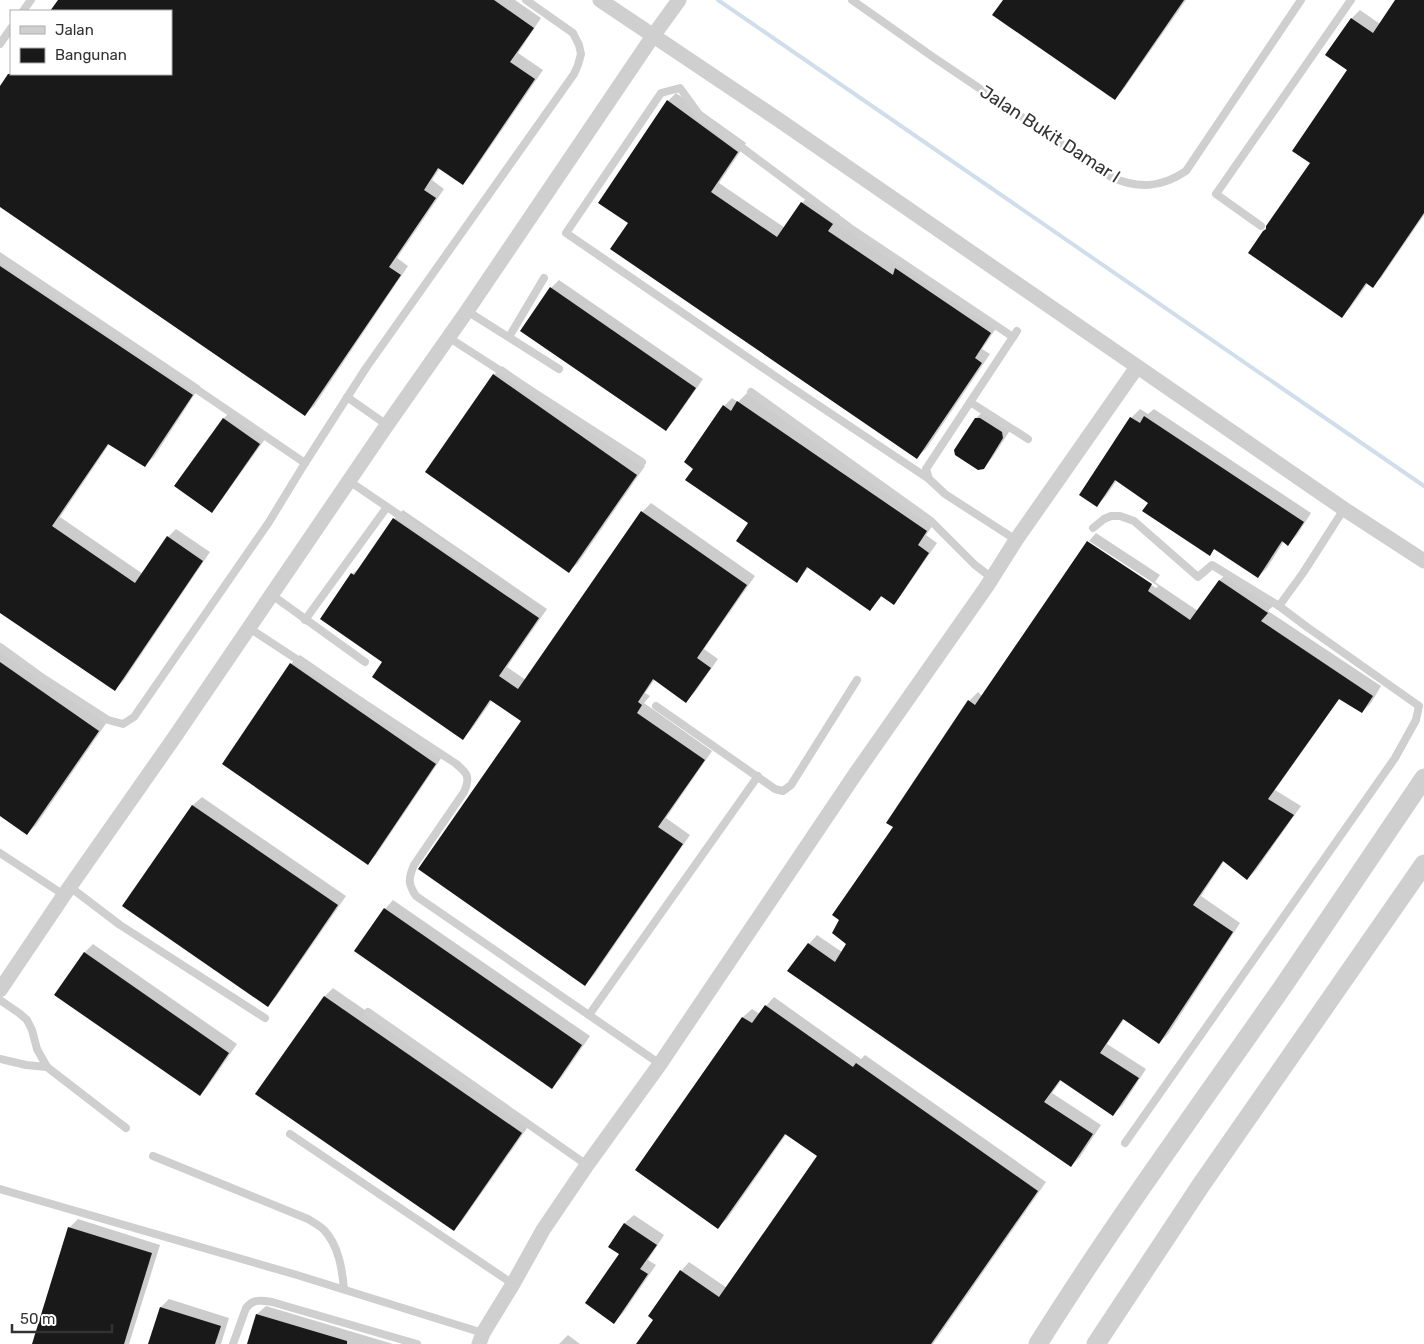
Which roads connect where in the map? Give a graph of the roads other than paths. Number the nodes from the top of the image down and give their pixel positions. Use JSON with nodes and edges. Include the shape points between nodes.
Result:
{"nodes":[{"id":1,"x":526,"y":0,"type":"edge"},
{"id":2,"x":600,"y":0,"type":"edge"},
{"id":3,"x":679,"y":0,"type":"edge"},
{"id":4,"x":852,"y":0,"type":"edge"},
{"id":5,"x":1301,"y":0,"type":"edge"},
{"id":6,"x":1351,"y":0,"type":"edge"},
{"id":7,"x":10,"y":29,"type":"edge"},
{"id":8,"x":653,"y":36,"type":"junction"},
{"id":9,"x":0,"y":44,"type":"edge"},
{"id":10,"x":1261,"y":226,"type":"dead end"},
{"id":11,"x":0,"y":258,"type":"edge"},
{"id":12,"x":544,"y":278,"type":"dead end"},
{"id":13,"x":467,"y":311,"type":"junction"},
{"id":14,"x":509,"y":337,"type":"junction"},
{"id":15,"x":448,"y":338,"type":"junction"},
{"id":16,"x":1137,"y":367,"type":"junction"},
{"id":17,"x":559,"y":369,"type":"dead end"},
{"id":18,"x":751,"y":392,"type":"dead end"},
{"id":19,"x":346,"y":397,"type":"junction"},
{"id":20,"x":970,"y":402,"type":"junction"},
{"id":21,"x":387,"y":425,"type":"junction"},
{"id":22,"x":1028,"y":438,"type":"dead end"},
{"id":23,"x":642,"y":462,"type":"dead end"},
{"id":24,"x":305,"y":463,"type":"junction"},
{"id":25,"x":929,"y":479,"type":"junction"},
{"id":26,"x":349,"y":481,"type":"junction"},
{"id":27,"x":387,"y":507,"type":"junction"},
{"id":28,"x":1344,"y":510,"type":"junction"},
{"id":29,"x":1092,"y":528,"type":"dead end"},
{"id":30,"x":1016,"y":540,"type":"junction"},
{"id":31,"x":1424,"y":561,"type":"edge"},
{"id":32,"x":474,"y":566,"type":"dead end"},
{"id":33,"x":992,"y":578,"type":"junction"},
{"id":34,"x":272,"y":595,"type":"junction"},
{"id":35,"x":1279,"y":606,"type":"junction"},
{"id":36,"x":305,"y":620,"type":"junction"},
{"id":37,"x":249,"y":628,"type":"junction"},
{"id":38,"x":0,"y":647,"type":"edge"},
{"id":39,"x":365,"y":662,"type":"dead end"},
{"id":40,"x":857,"y":680,"type":"dead end"},
{"id":41,"x":656,"y":706,"type":"dead end"},
{"id":42,"x":758,"y":776,"type":"junction"},
{"id":43,"x":1424,"y":778,"type":"edge"},
{"id":44,"x":0,"y":853,"type":"edge"},
{"id":45,"x":1424,"y":864,"type":"edge"},
{"id":46,"x":67,"y":891,"type":"junction"},
{"id":47,"x":0,"y":990,"type":"edge"},
{"id":48,"x":0,"y":1000,"type":"edge"},
{"id":49,"x":368,"y":1012,"type":"dead end"},
{"id":50,"x":588,"y":1015,"type":"junction"},
{"id":51,"x":265,"y":1018,"type":"dead end"},
{"id":52,"x":0,"y":1059,"type":"edge"},
{"id":53,"x":660,"y":1064,"type":"junction"},
{"id":54,"x":47,"y":1067,"type":"junction"},
{"id":55,"x":126,"y":1128,"type":"dead end"},
{"id":56,"x":290,"y":1134,"type":"dead end"},
{"id":57,"x":1126,"y":1143,"type":"dead end"},
{"id":58,"x":153,"y":1156,"type":"dead end"},
{"id":59,"x":587,"y":1165,"type":"junction"},
{"id":60,"x":0,"y":1188,"type":"edge"},
{"id":61,"x":513,"y":1284,"type":"junction"},
{"id":62,"x":344,"y":1289,"type":"junction"},
{"id":63,"x":481,"y":1339,"type":"edge"},
{"id":64,"x":234,"y":1344,"type":"edge"},
{"id":65,"x":416,"y":1344,"type":"edge"},
{"id":66,"x":1038,"y":1344,"type":"edge"},
{"id":67,"x":1096,"y":1344,"type":"edge"}],
"edges":[{"from":1,"to":19,"type":"lane","via":[[572,33],[581,54],[574,74]]},
{"from":2,"to":8,"type":"street"},
{"from":3,"to":8,"type":"street"},
{"from":4,"to":5,"type":"lane","name":"Jalan Bukit Damar I","via":[[1111,176],[1136,185],[1149,185],[1163,183],[1186,171]]},
{"from":6,"to":10,"type":"lane","via":[[1216,194]]},
{"from":7,"to":9,"type":"lane"},
{"from":8,"to":13,"type":"street"},
{"from":8,"to":16,"type":"street"},
{"from":11,"to":24,"type":"lane"},
{"from":12,"to":14,"type":"lane"},
{"from":13,"to":14,"type":"lane"},
{"from":13,"to":15,"type":"street"},
{"from":14,"to":17,"type":"lane"},
{"from":15,"to":21,"type":"street"},
{"from":15,"to":23,"type":"lane"},
{"from":16,"to":28,"type":"street"},
{"from":16,"to":30,"type":"street"},
{"from":18,"to":33,"type":"lane","via":[[931,521]]},
{"from":19,"to":21,"type":"lane"},
{"from":19,"to":24,"type":"lane"},
{"from":20,"to":22,"type":"lane"},
{"from":20,"to":25,"type":"lane","via":[[926,469]]},
{"from":20,"to":25,"type":"lane","via":[[1015,334],[850,228],[701,117],[680,88],[661,93],[566,233]]},
{"from":21,"to":26,"type":"street"},
{"from":24,"to":38,"type":"lane","via":[[269,522],[134,717],[123,724],[108,720]]},
{"from":25,"to":30,"type":"lane","via":[[945,494]]},
{"from":26,"to":27,"type":"lane"},
{"from":26,"to":34,"type":"street"},
{"from":27,"to":32,"type":"lane"},
{"from":27,"to":36,"type":"lane"},
{"from":28,"to":31,"type":"street"},
{"from":28,"to":35,"type":"lane"},
{"from":29,"to":35,"type":"lane","via":[[1111,516],[1134,521],[1198,577],[1212,565]]},
{"from":30,"to":33,"type":"street"},
{"from":33,"to":53,"type":"street"},
{"from":34,"to":36,"type":"lane"},
{"from":34,"to":37,"type":"street"},
{"from":35,"to":57,"type":"lane","via":[[1419,706],[1418,713],[1395,758]]},
{"from":36,"to":39,"type":"lane"},
{"from":37,"to":46,"type":"street"},
{"from":37,"to":50,"type":"lane","via":[[464,770],[468,777],[464,792],[414,865],[409,886],[416,896]]},
{"from":40,"to":42,"type":"lane","via":[[791,785],[783,790],[775,789]]},
{"from":41,"to":42,"type":"lane"},
{"from":42,"to":50,"type":"lane"},
{"from":43,"to":66,"type":"street","via":[[1160,1160]]},
{"from":44,"to":46,"type":"lane"},
{"from":45,"to":67,"type":"street","via":[[1201,1185]]},
{"from":46,"to":47,"type":"street"},
{"from":46,"to":51,"type":"lane"},
{"from":48,"to":54,"type":"lane","via":[[27,1020]]},
{"from":49,"to":59,"type":"lane"},
{"from":50,"to":53,"type":"lane"},
{"from":52,"to":54,"type":"lane"},
{"from":53,"to":59,"type":"street"},
{"from":54,"to":55,"type":"lane"},
{"from":56,"to":61,"type":"lane"},
{"from":58,"to":62,"type":"lane","via":[[308,1219],[324,1230],[336,1249]]},
{"from":59,"to":61,"type":"street","via":[[543,1230]]},
{"from":60,"to":62,"type":"lane"},
{"from":61,"to":63,"type":"street"},
{"from":62,"to":63,"type":"lane"},
{"from":64,"to":65,"type":"lane","via":[[246,1308],[259,1300]]}]}
